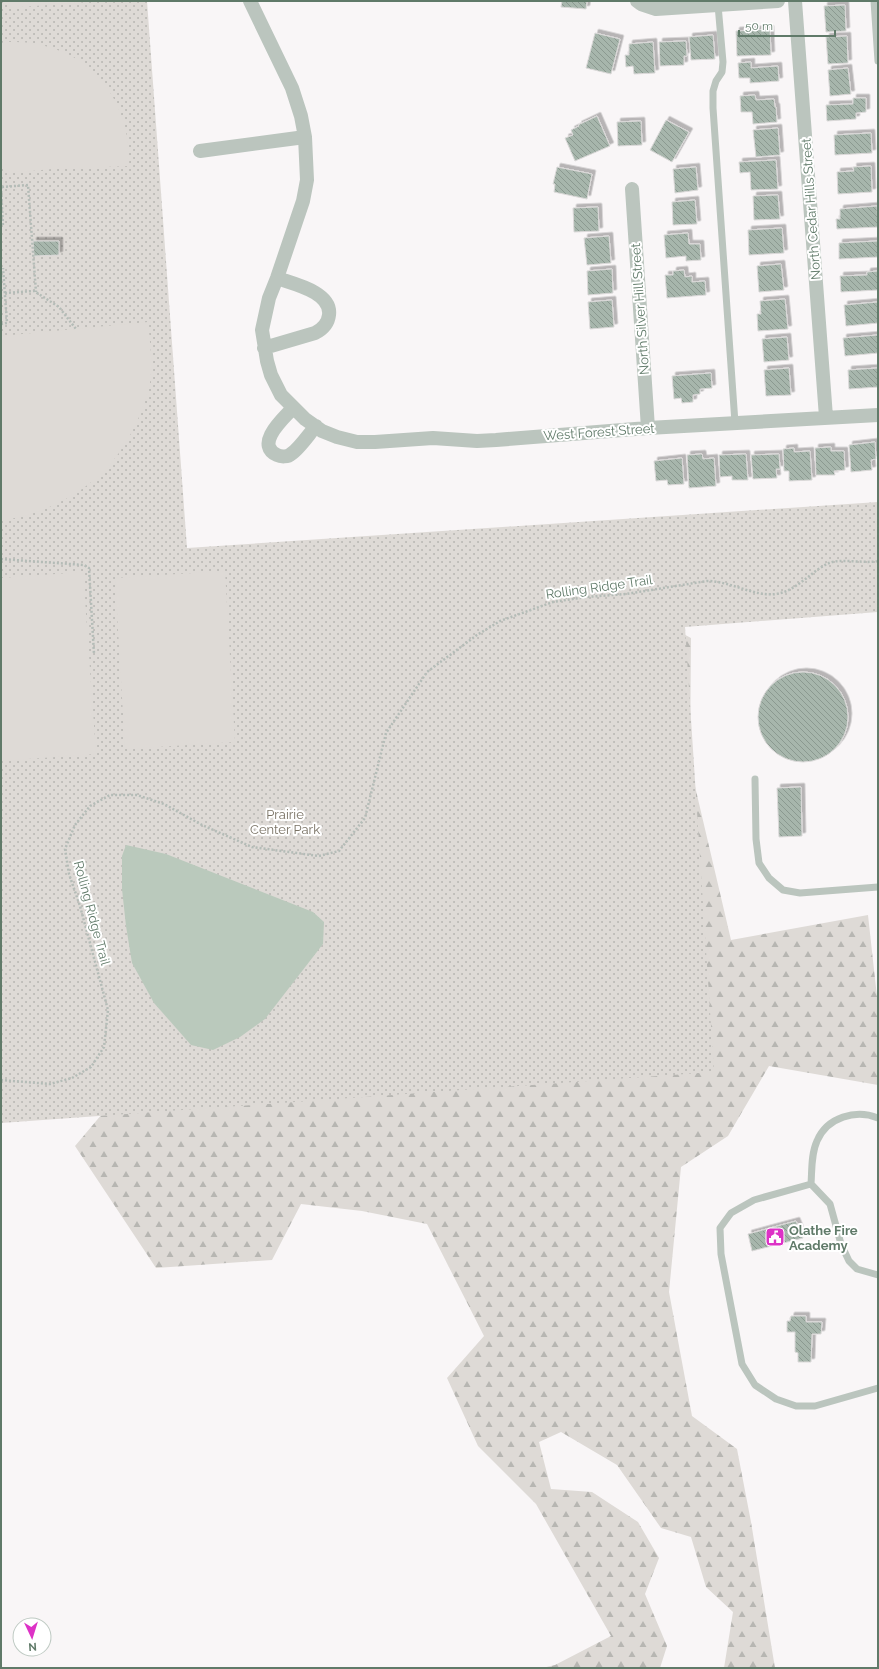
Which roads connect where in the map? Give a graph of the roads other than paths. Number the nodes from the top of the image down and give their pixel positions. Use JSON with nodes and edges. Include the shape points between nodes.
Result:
{"nodes":[{"id":1,"x":250,"y":1,"type":"edge"},
{"id":2,"x":637,"y":1,"type":"edge"},
{"id":3,"x":778,"y":1,"type":"edge"},
{"id":4,"x":795,"y":1,"type":"edge"},
{"id":5,"x":874,"y":1,"type":"edge"},
{"id":6,"x":718,"y":5,"type":"junction"},
{"id":7,"x":878,"y":61,"type":"edge"},
{"id":8,"x":305,"y":137,"type":"junction"},
{"id":9,"x":200,"y":151,"type":"dead end"},
{"id":10,"x":632,"y":189,"type":"dead end"},
{"id":11,"x":277,"y":278,"type":"junction"},
{"id":12,"x":264,"y":348,"type":"junction"},
{"id":13,"x":292,"y":408,"type":"junction"},
{"id":14,"x":878,"y":415,"type":"edge"},
{"id":15,"x":826,"y":417,"type":"junction"},
{"id":16,"x":734,"y":423,"type":"junction"},
{"id":17,"x":319,"y":428,"type":"junction"},
{"id":18,"x":648,"y":428,"type":"junction"},
{"id":19,"x":755,"y":778,"type":"dead end"},
{"id":20,"x":878,"y":887,"type":"edge"},
{"id":21,"x":878,"y":1118,"type":"edge"},
{"id":22,"x":811,"y":1184,"type":"junction"},
{"id":23,"x":878,"y":1275,"type":"edge"},
{"id":24,"x":878,"y":1388,"type":"edge"}],
"edges":[{"from":1,"to":8,"type":"street","name":"West Forest Street","via":[[292,88]]},
{"from":2,"to":6,"type":"street","via":[[656,8]]},
{"from":3,"to":6,"type":"street"},
{"from":4,"to":15,"type":"street","name":"North Cedar Hills Street"},
{"from":5,"to":7,"type":"lane"},
{"from":6,"to":16,"type":"lane","via":[[723,62],[722,72],[713,91],[713,108]]},
{"from":8,"to":9,"type":"street"},
{"from":8,"to":11,"type":"street","name":"West Forest Street","via":[[307,180],[303,201]]},
{"from":10,"to":18,"type":"street","name":"North Silver Hill Street"},
{"from":11,"to":12,"type":"street","name":"West Forest Street","via":[[265,312],[262,330]]},
{"from":11,"to":12,"type":"street","via":[[318,293],[330,310],[323,329]]},
{"from":12,"to":13,"type":"street","name":"West Forest Street","via":[[271,375],[281,395]]},
{"from":13,"to":17,"type":"street","name":"West Forest Street"},
{"from":13,"to":17,"type":"street","via":[[269,435],[268,443],[276,455],[291,455]]},
{"from":14,"to":15,"type":"street","name":"West Forest Street"},
{"from":15,"to":16,"type":"street","name":"West Forest Street"},
{"from":16,"to":18,"type":"street","name":"West Forest Street"},
{"from":17,"to":18,"type":"street","name":"West Forest Street","via":[[337,437],[356,442],[433,438],[478,441]]},
{"from":19,"to":20,"type":"lane","via":[[759,863],[769,878],[783,890],[800,893]]},
{"from":21,"to":22,"type":"lane","via":[[870,1114],[848,1114],[829,1124],[817,1140]]},
{"from":22,"to":23,"type":"lane","via":[[830,1204],[848,1261],[857,1269]]},
{"from":22,"to":24,"type":"lane","via":[[754,1200],[731,1213],[720,1228],[721,1254],[742,1364],[755,1384],[776,1399],[796,1406],[815,1406]]}]}
